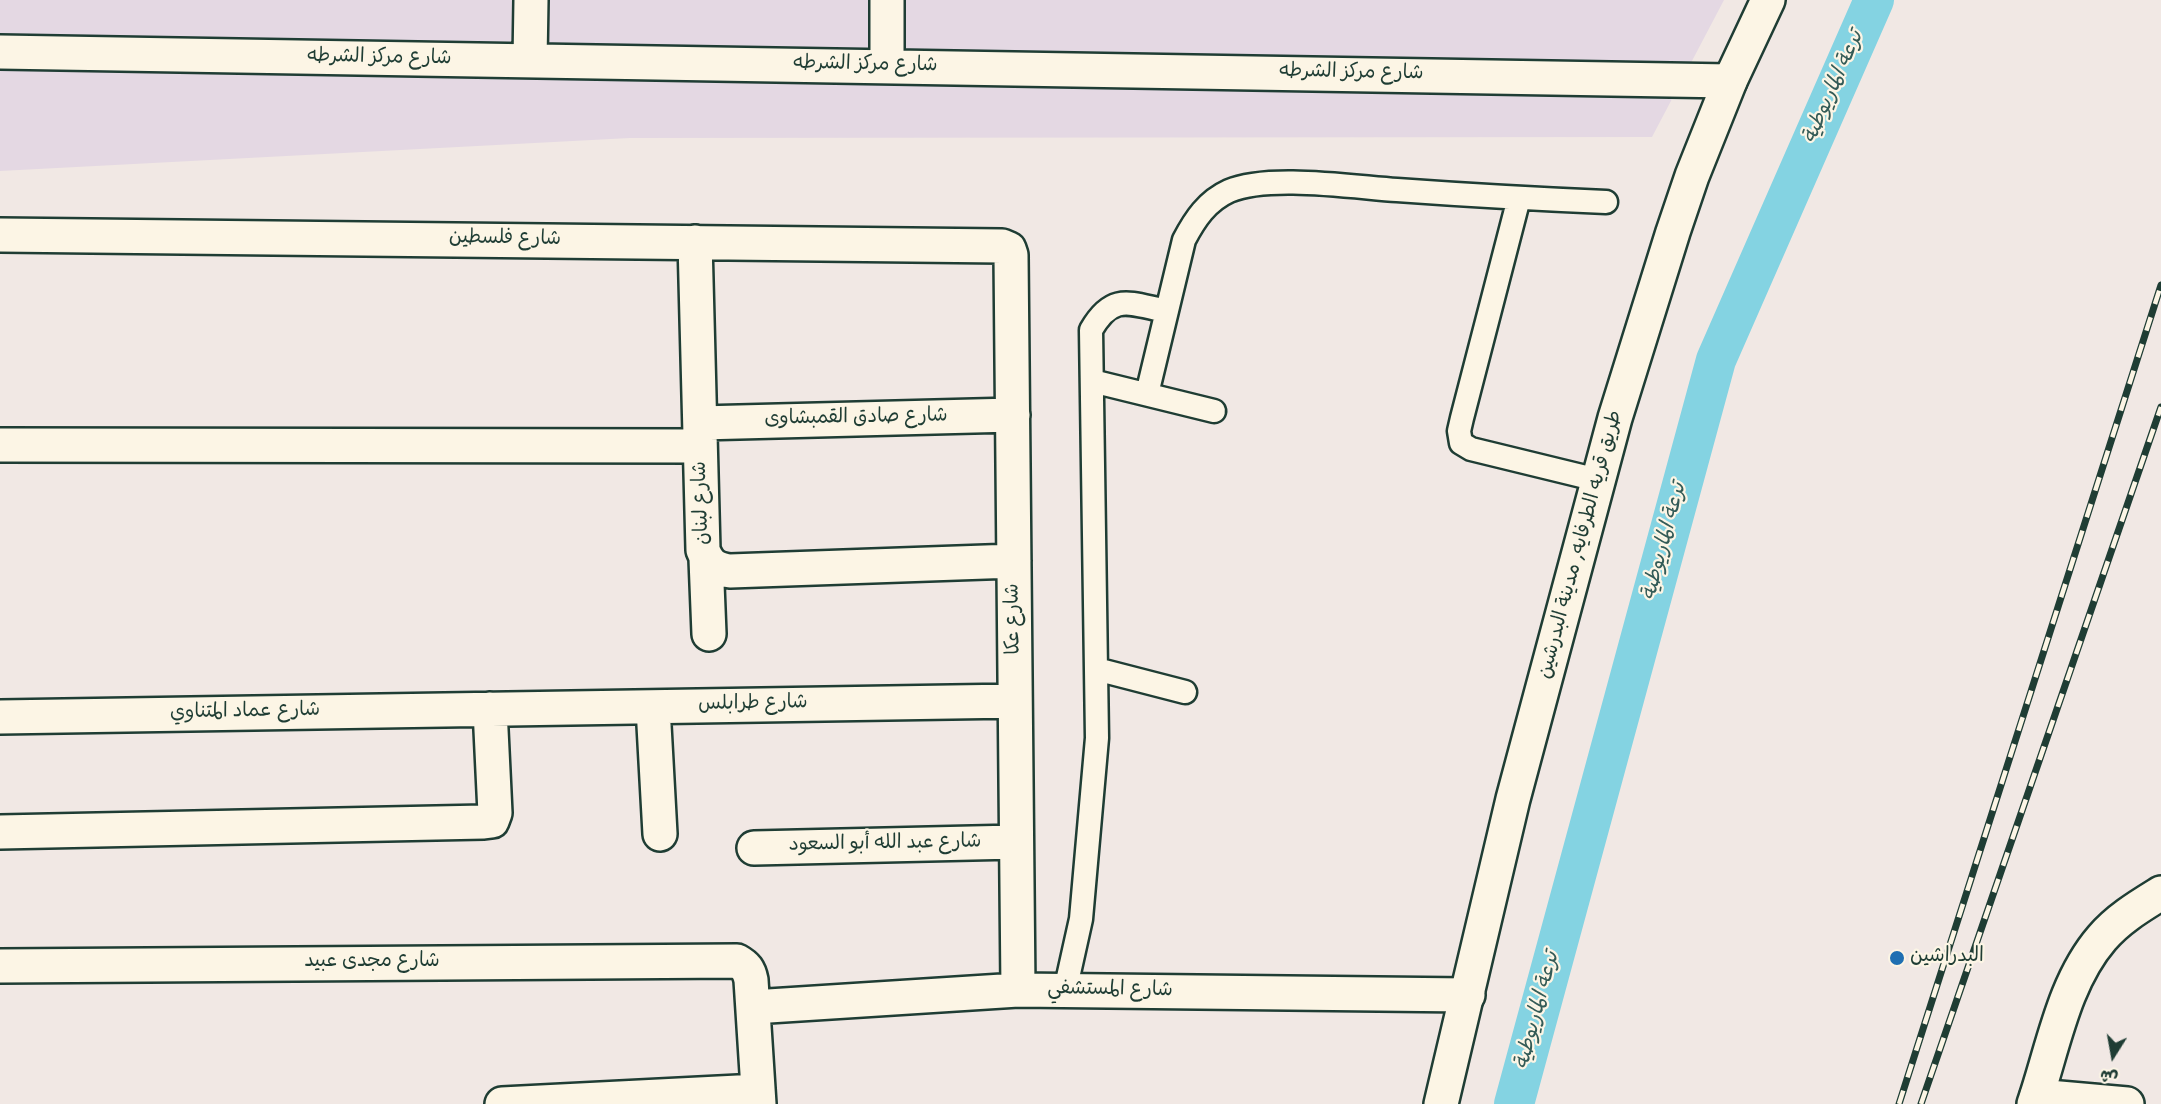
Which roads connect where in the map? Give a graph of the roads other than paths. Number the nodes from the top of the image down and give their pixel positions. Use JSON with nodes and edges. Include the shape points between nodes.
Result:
{"nodes":[{"id":1,"x":531,"y":0,"type":"edge"},
{"id":2,"x":887,"y":0,"type":"edge"},
{"id":3,"x":1768,"y":0,"type":"edge"},
{"id":4,"x":0,"y":52,"type":"edge"},
{"id":5,"x":530,"y":61,"type":"junction"},
{"id":6,"x":887,"y":67,"type":"junction"},
{"id":7,"x":1730,"y":81,"type":"junction"},
{"id":8,"x":1519,"y":198,"type":"junction"},
{"id":9,"x":1605,"y":202,"type":"dead end"},
{"id":10,"x":0,"y":235,"type":"edge"},
{"id":11,"x":695,"y":242,"type":"junction"},
{"id":12,"x":1009,"y":249,"type":"joint"},
{"id":13,"x":1167,"y":311,"type":"junction"},
{"id":14,"x":1092,"y":381,"type":"junction"},
{"id":15,"x":1147,"y":394,"type":"junction"},
{"id":16,"x":1214,"y":411,"type":"dead end"},
{"id":17,"x":1012,"y":415,"type":"junction"},
{"id":18,"x":700,"y":434,"type":"junction"},
{"id":19,"x":0,"y":445,"type":"edge"},
{"id":20,"x":1599,"y":480,"type":"junction"},
{"id":21,"x":706,"y":560,"type":"junction"},
{"id":22,"x":1014,"y":561,"type":"junction"},
{"id":23,"x":709,"y":634,"type":"dead end"},
{"id":24,"x":1096,"y":669,"type":"junction"},
{"id":25,"x":1185,"y":692,"type":"dead end"},
{"id":26,"x":1015,"y":700,"type":"junction"},
{"id":27,"x":653,"y":707,"type":"junction"},
{"id":28,"x":490,"y":709,"type":"junction"},
{"id":29,"x":0,"y":717,"type":"edge"},
{"id":30,"x":0,"y":832,"type":"edge"},
{"id":31,"x":660,"y":834,"type":"dead end"},
{"id":32,"x":1016,"y":842,"type":"junction"},
{"id":33,"x":754,"y":848,"type":"dead end"},
{"id":34,"x":2161,"y":893,"type":"edge"},
{"id":35,"x":0,"y":966,"type":"edge"},
{"id":36,"x":1018,"y":990,"type":"junction"},
{"id":37,"x":1065,"y":990,"type":"junction"},
{"id":38,"x":1468,"y":995,"type":"junction"},
{"id":39,"x":753,"y":1007,"type":"junction"},
{"id":40,"x":759,"y":1098,"type":"edge"},
{"id":41,"x":2036,"y":1100,"type":"edge"},
{"id":42,"x":502,"y":1104,"type":"edge"},
{"id":43,"x":1441,"y":1104,"type":"edge"},
{"id":44,"x":2127,"y":1104,"type":"edge"}],
"edges":[{"from":1,"to":5,"type":"street"},
{"from":2,"to":6,"type":"street"},
{"from":3,"to":7,"type":"street","name":"طريق قريه الطرفايه, مدينة البدرشين"},
{"from":4,"to":5,"type":"street","name":"شارع مركز الشرطه"},
{"from":5,"to":6,"type":"street","name":"شارع مركز الشرطه"},
{"from":6,"to":7,"type":"street","name":"شارع مركز الشرطه"},
{"from":7,"to":20,"type":"street","name":"طريق قريه الطرفايه, مدينة البدرشين","via":[[1673,232]]},
{"from":8,"to":9,"type":"lane"},
{"from":8,"to":13,"type":"lane","via":[[1292,183],[1252,185],[1230,191],[1210,202],[1195,219],[1184,240]]},
{"from":8,"to":20,"type":"lane","via":[[1462,418],[1461,443],[1471,449]]},
{"from":10,"to":11,"type":"street","name":"شارع فلسطين"},
{"from":11,"to":12,"type":"street","name":"شارع فلسطين"},
{"from":11,"to":18,"type":"street","name":"شارع لبنان"},
{"from":12,"to":17,"type":"street","name":"شارع عكا"},
{"from":13,"to":14,"type":"lane","via":[[1125,303],[1109,306],[1091,330]]},
{"from":13,"to":15,"type":"lane"},
{"from":14,"to":15,"type":"lane"},
{"from":14,"to":24,"type":"lane"},
{"from":15,"to":16,"type":"lane"},
{"from":17,"to":18,"type":"street","name":"شارع صادق القمبشاوى"},
{"from":17,"to":22,"type":"street","name":"شارع عكا"},
{"from":18,"to":19,"type":"street","name":"شارع صادق القمبشاوى"},
{"from":18,"to":21,"type":"street","name":"شارع لبنان"},
{"from":20,"to":38,"type":"street","name":"طريق قريه الطرفايه, مدينة البدرشين","via":[[1513,799]]},
{"from":21,"to":22,"type":"street","name":"شارع لبنان","via":[[712,566],[730,570]]},
{"from":21,"to":23,"type":"street"},
{"from":22,"to":26,"type":"street","name":"شارع عكا"},
{"from":24,"to":25,"type":"lane"},
{"from":24,"to":37,"type":"lane","via":[[1097,738],[1084,897]]},
{"from":26,"to":27,"type":"street","name":"شارع طرابلس"},
{"from":26,"to":32,"type":"street","name":"شارع عكا"},
{"from":27,"to":28,"type":"street","name":"شارع طرابلس"},
{"from":27,"to":31,"type":"street"},
{"from":28,"to":29,"type":"street","name":"شارع عماد المتناوي"},
{"from":28,"to":30,"type":"street","via":[[495,813],[492,820]]},
{"from":32,"to":33,"type":"street","name":"شارع عبد الله أبو السعود"},
{"from":32,"to":36,"type":"street","name":"شارع عكا"},
{"from":34,"to":41,"type":"street","via":[[2128,914],[2103,937],[2082,965]]},
{"from":35,"to":39,"type":"street","name":"شارع مجدى عبيد","via":[[736,961],[750,972]]},
{"from":36,"to":37,"type":"street","name":"شارع المستشفي"},
{"from":36,"to":39,"type":"street","name":"شارع المستشفي"},
{"from":37,"to":38,"type":"street","name":"شارع المستشفي"},
{"from":38,"to":43,"type":"street","name":"طريق قريه الطرفايه, مدينة البدرشين"},
{"from":39,"to":40,"type":"street"},
{"from":40,"to":42,"type":"street"},
{"from":41,"to":44,"type":"street"}]}
